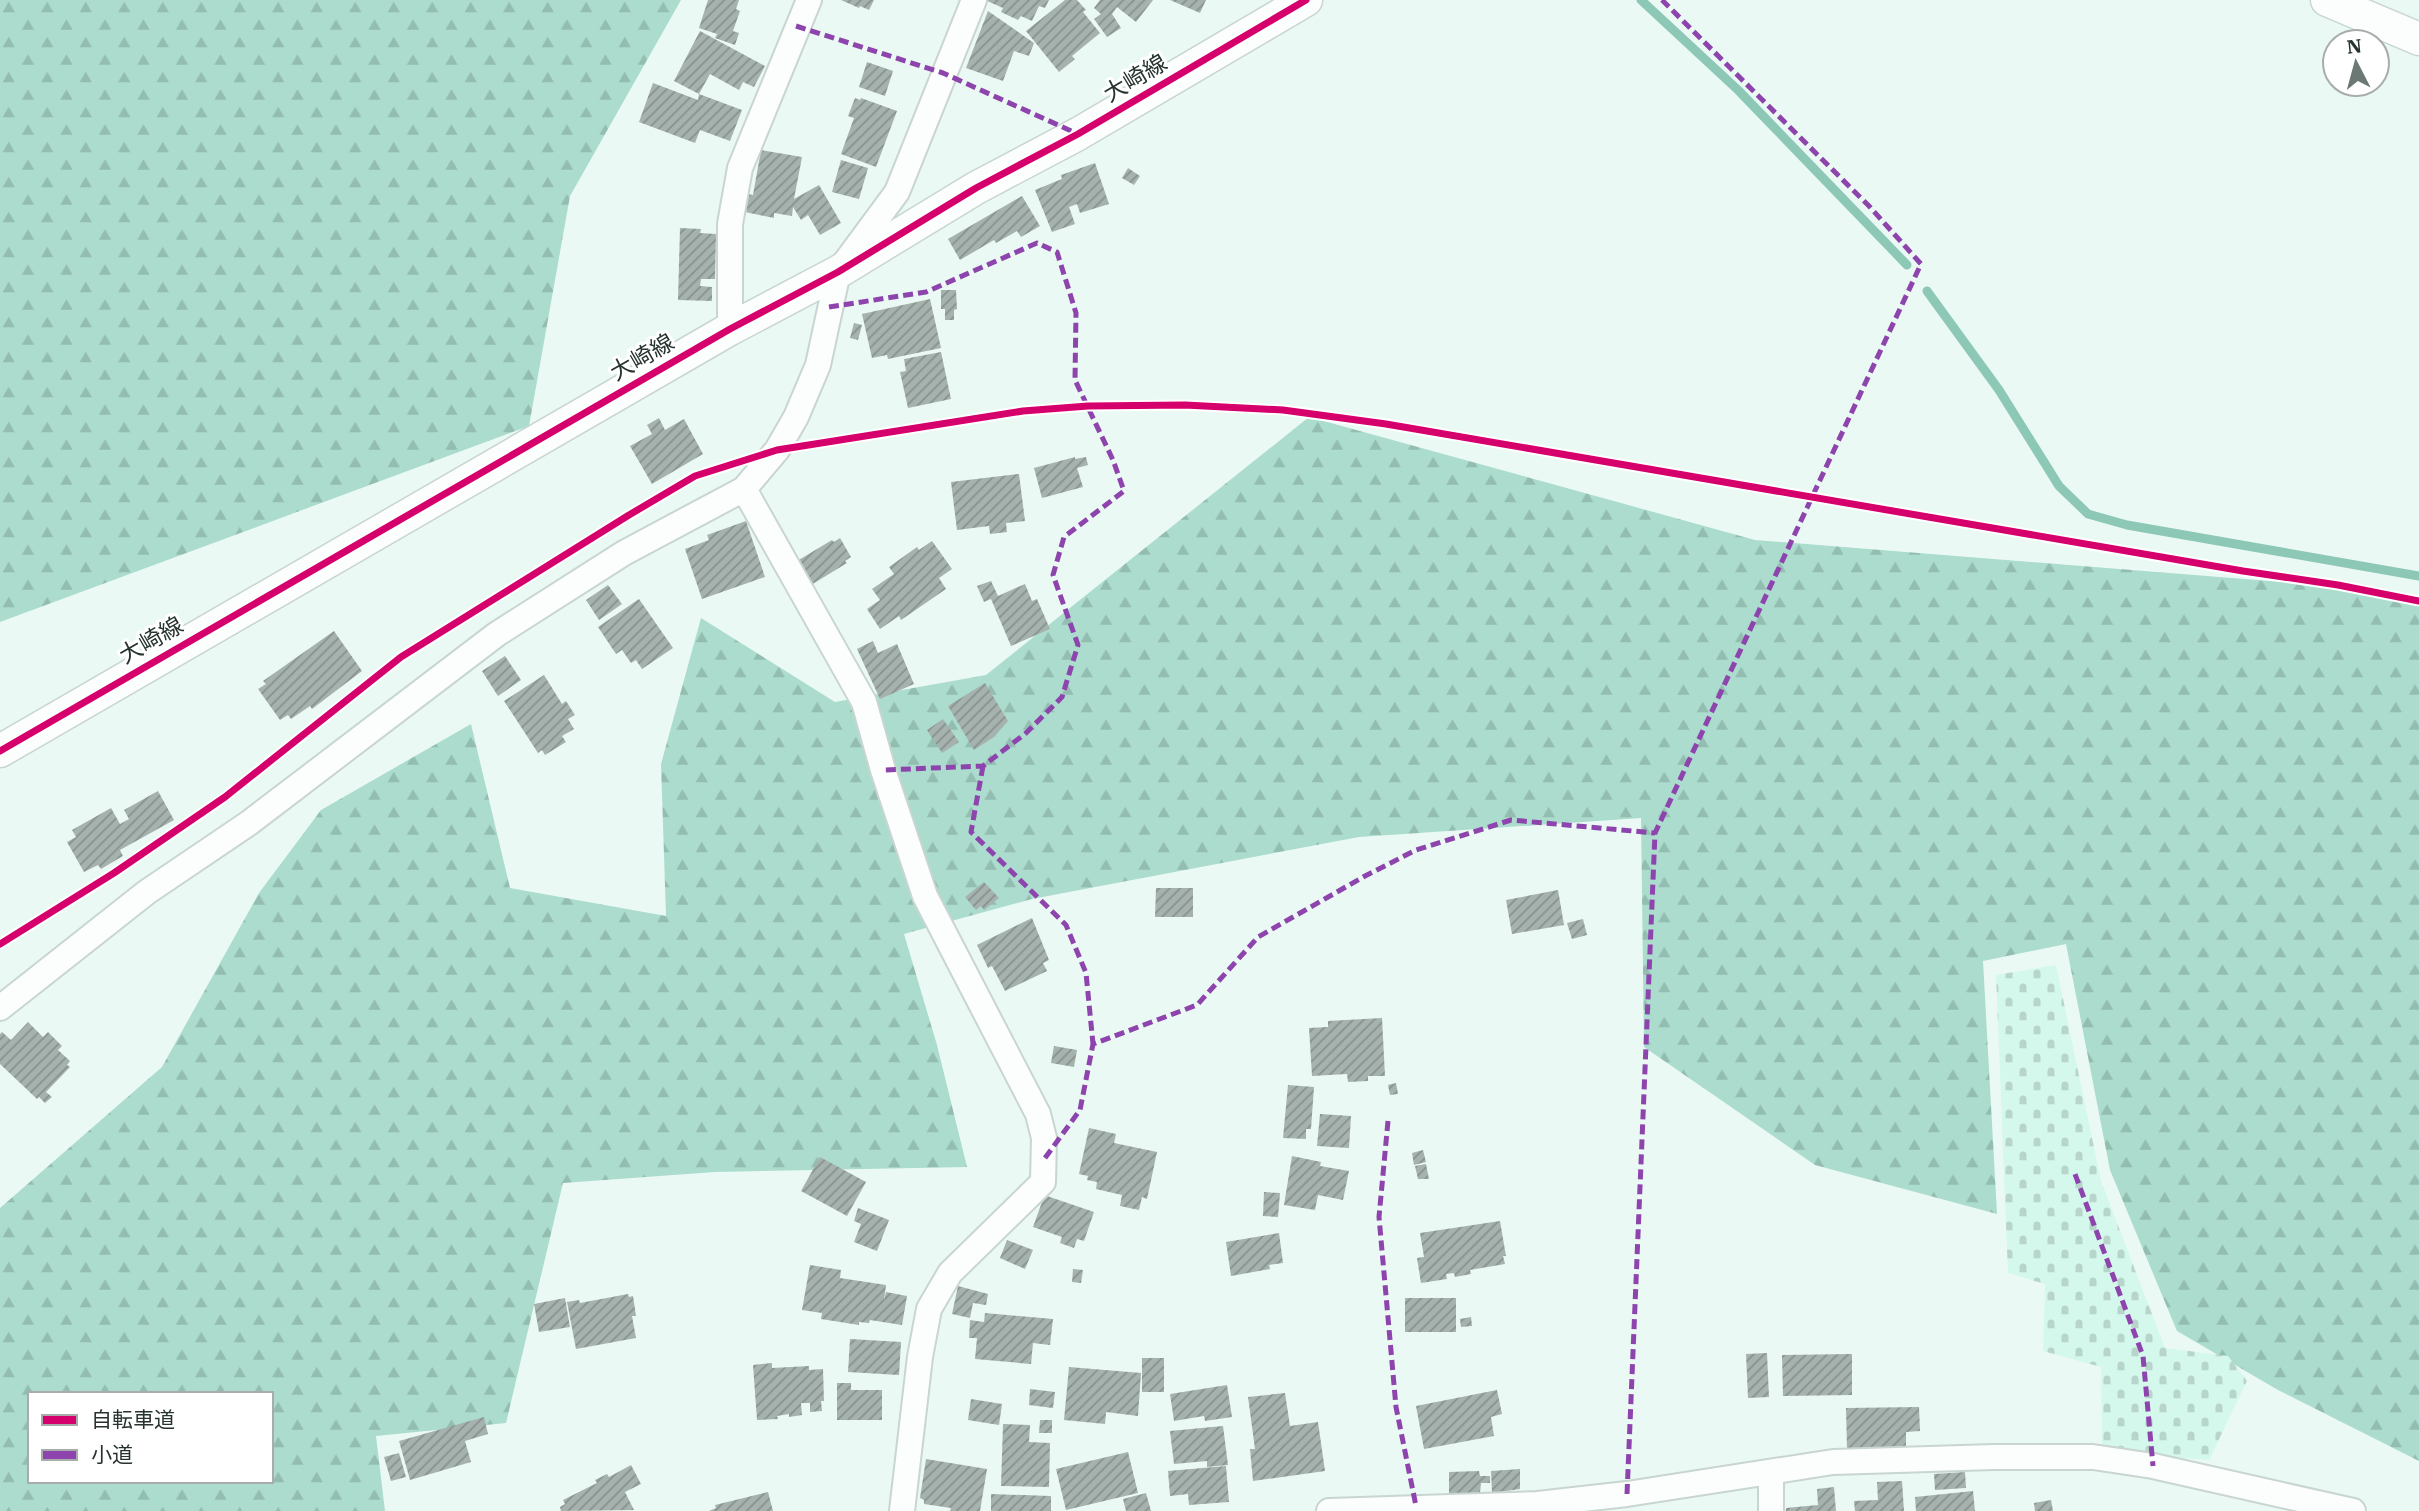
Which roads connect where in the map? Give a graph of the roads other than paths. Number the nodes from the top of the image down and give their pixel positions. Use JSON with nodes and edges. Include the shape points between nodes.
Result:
{"nodes":[{"id":1,"x":809,"y":0,"type":"edge"},
{"id":2,"x":974,"y":0,"type":"edge"},
{"id":3,"x":1306,"y":0,"type":"edge"},
{"id":4,"x":2328,"y":0,"type":"edge"},
{"id":5,"x":2419,"y":39,"type":"edge"},
{"id":6,"x":838,"y":272,"type":"junction"},
{"id":7,"x":730,"y":329,"type":"junction"},
{"id":8,"x":744,"y":489,"type":"junction"},
{"id":9,"x":0,"y":751,"type":"edge"},
{"id":10,"x":0,"y":1008,"type":"edge"},
{"id":11,"x":1772,"y":1473,"type":"junction"},
{"id":12,"x":902,"y":1511,"type":"edge"},
{"id":13,"x":1329,"y":1511,"type":"edge"},
{"id":14,"x":1771,"y":1511,"type":"edge"},
{"id":15,"x":2353,"y":1511,"type":"edge"}],
"edges":[{"from":1,"to":7,"type":"street","via":[[740,168],[730,224]]},
{"from":2,"to":6,"type":"street","via":[[897,192]]},
{"from":3,"to":6,"type":"street","name":"大崎線"},
{"from":4,"to":5,"type":"street"},
{"from":6,"to":7,"type":"street","name":"大崎線"},
{"from":6,"to":8,"type":"street","via":[[818,365],[800,407],[777,450]]},
{"from":7,"to":9,"type":"street","name":"大崎線"},
{"from":8,"to":10,"type":"street","via":[[624,553],[497,634],[249,823],[147,892]]},
{"from":8,"to":12,"type":"street","via":[[864,702],[925,896],[1030,1096],[1044,1138],[1043,1182],[950,1273],[929,1309]]},
{"from":11,"to":13,"type":"street","via":[[1538,1504]]},
{"from":11,"to":14,"type":"street"},
{"from":11,"to":15,"type":"street","via":[[1833,1462],[2092,1457],[2153,1466]]}]}
